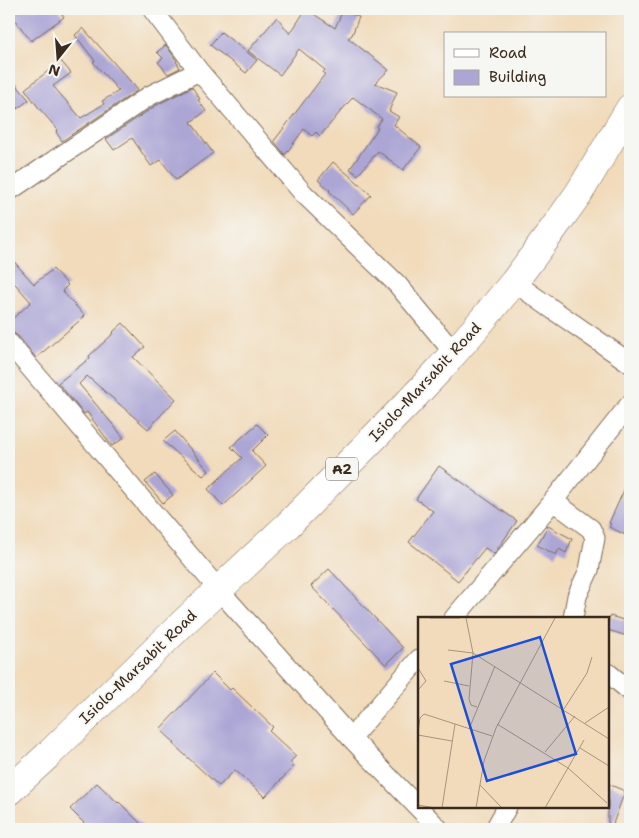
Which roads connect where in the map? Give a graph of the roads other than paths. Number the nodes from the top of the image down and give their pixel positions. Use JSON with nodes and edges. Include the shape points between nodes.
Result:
{"nodes":[{"id":1,"x":152,"y":9,"type":"edge"},
{"id":2,"x":199,"y":71,"type":"junction"},
{"id":3,"x":630,"y":108,"type":"edge"},
{"id":4,"x":9,"y":190,"type":"edge"},
{"id":5,"x":514,"y":282,"type":"junction"},
{"id":6,"x":9,"y":343,"type":"edge"},
{"id":7,"x":454,"y":353,"type":"junction"},
{"id":8,"x":630,"y":363,"type":"edge"},
{"id":9,"x":630,"y":404,"type":"edge"},
{"id":10,"x":553,"y":501,"type":"junction"},
{"id":11,"x":219,"y":590,"type":"junction"},
{"id":12,"x":455,"y":617,"type":"edge"},
{"id":13,"x":574,"y":617,"type":"edge"},
{"id":14,"x":418,"y":660,"type":"edge"},
{"id":15,"x":609,"y":674,"type":"edge"},
{"id":16,"x":630,"y":691,"type":"edge"},
{"id":17,"x":351,"y":738,"type":"junction"},
{"id":18,"x":9,"y":790,"type":"edge"},
{"id":19,"x":506,"y":808,"type":"edge"},
{"id":20,"x":438,"y":829,"type":"edge"},
{"id":21,"x":495,"y":829,"type":"edge"}],
"edges":[{"from":1,"to":2,"type":"street"},
{"from":2,"to":4,"type":"street","via":[[149,96]]},
{"from":2,"to":7,"type":"street","via":[[303,193],[397,284]]},
{"from":3,"to":5,"type":"highway","name":"Isiolo-Marsabit Road","number":"A2","via":[[580,192]]},
{"from":5,"to":7,"type":"highway","name":"Isiolo-Marsabit Road","number":"A2"},
{"from":5,"to":8,"type":"street"},
{"from":6,"to":11,"type":"street"},
{"from":7,"to":11,"type":"highway","name":"Isiolo-Marsabit Road","number":"A2","via":[[287,526]]},
{"from":9,"to":10,"type":"street"},
{"from":10,"to":12,"type":"street"},
{"from":10,"to":13,"type":"street","via":[[591,529],[595,538],[589,570],[577,596]]},
{"from":11,"to":17,"type":"street"},
{"from":11,"to":18,"type":"highway","name":"Isiolo-Marsabit Road","number":"A2"},
{"from":14,"to":17,"type":"street"},
{"from":15,"to":16,"type":"street"},
{"from":17,"to":20,"type":"street"},
{"from":19,"to":21,"type":"street"}]}
